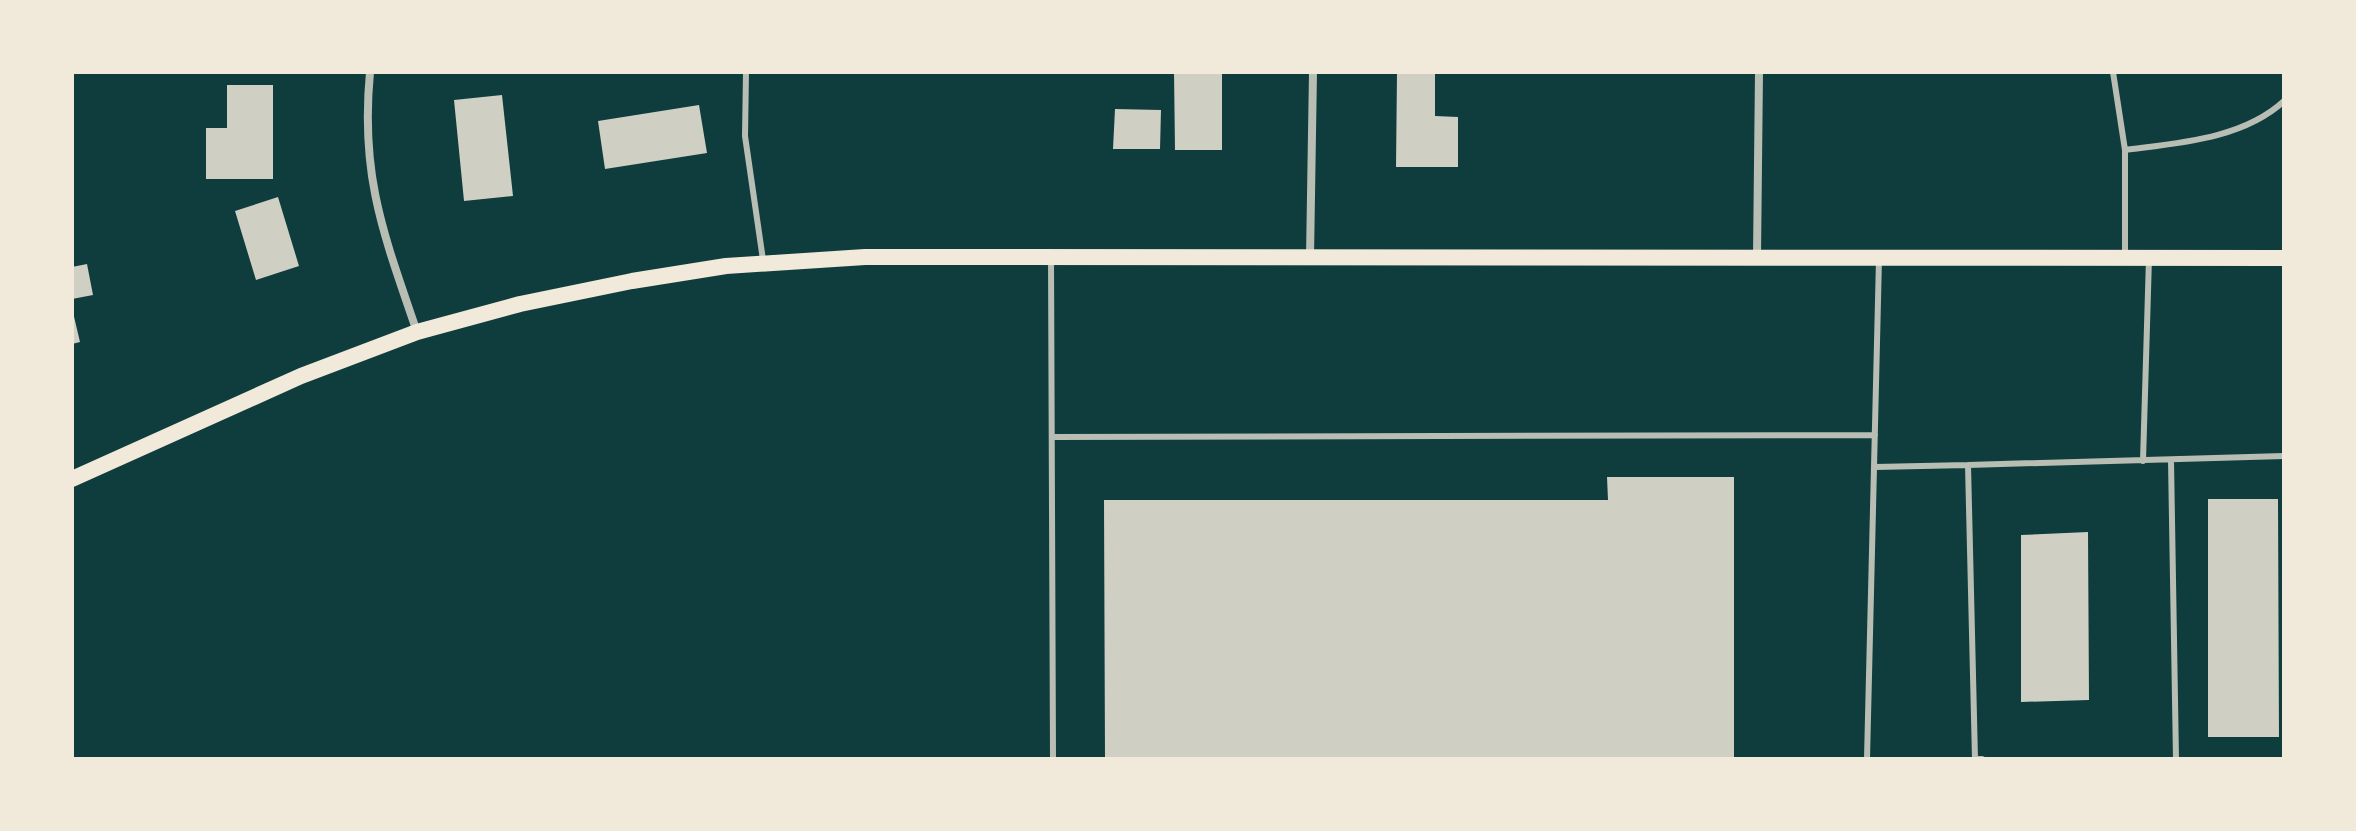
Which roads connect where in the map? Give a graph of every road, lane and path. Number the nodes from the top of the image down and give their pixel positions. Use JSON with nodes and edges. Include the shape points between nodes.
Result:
{"nodes":[{"id":1,"x":370,"y":72,"type":"edge"},
{"id":2,"x":746,"y":72,"type":"edge"},
{"id":3,"x":1313,"y":72,"type":"edge"},
{"id":4,"x":1759,"y":72,"type":"edge"},
{"id":5,"x":2113,"y":72,"type":"edge"},
{"id":6,"x":2284,"y":101,"type":"edge"},
{"id":7,"x":2125,"y":150,"type":"junction"},
{"id":8,"x":1051,"y":257,"type":"junction"},
{"id":9,"x":1757,"y":257,"type":"junction"},
{"id":10,"x":1310,"y":258,"type":"junction"},
{"id":11,"x":1879,"y":258,"type":"junction"},
{"id":12,"x":2125,"y":258,"type":"junction"},
{"id":13,"x":2149,"y":258,"type":"junction"},
{"id":14,"x":2284,"y":258,"type":"edge"},
{"id":15,"x":763,"y":264,"type":"junction"},
{"id":16,"x":417,"y":332,"type":"junction"},
{"id":17,"x":1875,"y":435,"type":"junction"},
{"id":18,"x":1052,"y":437,"type":"junction"},
{"id":19,"x":2284,"y":456,"type":"edge"},
{"id":20,"x":2171,"y":460,"type":"junction"},
{"id":21,"x":2143,"y":461,"type":"junction"},
{"id":22,"x":1968,"y":465,"type":"junction"},
{"id":23,"x":1875,"y":467,"type":"junction"},
{"id":24,"x":72,"y":479,"type":"edge"},
{"id":25,"x":1053,"y":759,"type":"edge"},
{"id":26,"x":1867,"y":759,"type":"edge"},
{"id":27,"x":1982,"y":759,"type":"edge"},
{"id":28,"x":2176,"y":759,"type":"edge"}],
"edges":[{"from":1,"to":16,"type":"street","via":[[370,177]]},
{"from":2,"to":15,"type":"lane","via":[[745,136]]},
{"from":3,"to":10,"type":"street"},
{"from":4,"to":9,"type":"street"},
{"from":5,"to":7,"type":"lane"},
{"from":6,"to":7,"type":"lane","via":[[2266,118],[2195,141]]},
{"from":7,"to":12,"type":"lane"},
{"from":8,"to":10,"type":"main road"},
{"from":8,"to":15,"type":"main road","via":[[865,257]]},
{"from":8,"to":18,"type":"lane"},
{"from":9,"to":10,"type":"main road"},
{"from":9,"to":11,"type":"main road"},
{"from":11,"to":12,"type":"main road"},
{"from":11,"to":17,"type":"lane"},
{"from":12,"to":13,"type":"main road"},
{"from":13,"to":14,"type":"main road"},
{"from":13,"to":21,"type":"lane"},
{"from":15,"to":16,"type":"main road","via":[[632,281]]},
{"from":16,"to":24,"type":"main road","via":[[301,376]]},
{"from":17,"to":18,"type":"lane"},
{"from":17,"to":23,"type":"lane"},
{"from":18,"to":25,"type":"lane"},
{"from":19,"to":20,"type":"lane"},
{"from":20,"to":21,"type":"lane"},
{"from":20,"to":28,"type":"lane"},
{"from":21,"to":22,"type":"lane"},
{"from":22,"to":23,"type":"lane"},
{"from":22,"to":27,"type":"lane","via":[[1975,759]]},
{"from":23,"to":26,"type":"lane"}]}
